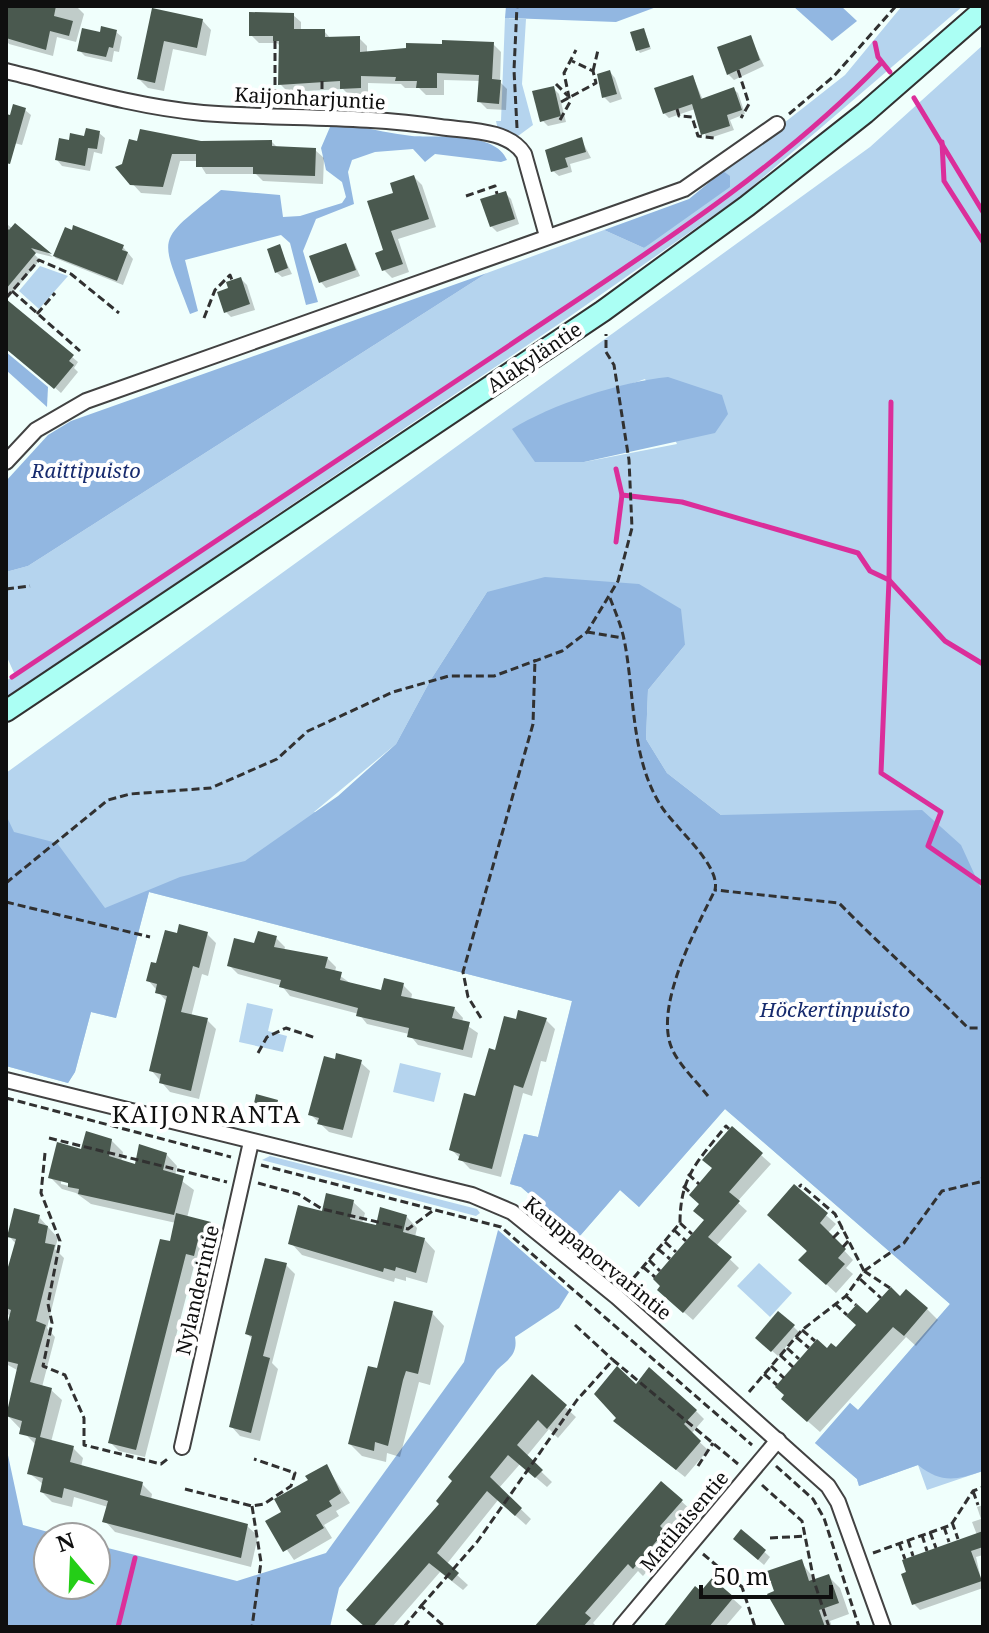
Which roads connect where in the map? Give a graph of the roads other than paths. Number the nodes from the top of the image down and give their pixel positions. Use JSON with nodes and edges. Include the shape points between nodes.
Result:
{"nodes":[{"id":1,"x":983,"y":10,"type":"edge"},
{"id":2,"x":6,"y":71,"type":"edge"},
{"id":3,"x":777,"y":124,"type":"road end"},
{"id":4,"x":547,"y":236,"type":"junction"},
{"id":5,"x":6,"y":462,"type":"edge"},
{"id":6,"x":63,"y":675,"type":"junction"},
{"id":7,"x":6,"y":711,"type":"edge"},
{"id":8,"x":6,"y":719,"type":"edge"},
{"id":9,"x":6,"y":1080,"type":"edge"},
{"id":10,"x":251,"y":1142,"type":"junction"},
{"id":11,"x":778,"y":1440,"type":"junction"},
{"id":12,"x":182,"y":1447,"type":"road end"},
{"id":13,"x":621,"y":1627,"type":"edge"},
{"id":14,"x":883,"y":1627,"type":"edge"}],
"edges":[{"from":1,"to":6,"type":"main road","name":"Alakyläntie","via":[[782,178],[603,311]]},
{"from":2,"to":4,"type":"street","name":"Kaijonharjuntie","via":[[201,112],[322,116],[506,138],[524,154]]},
{"from":3,"to":4,"type":"street","via":[[684,189]]},
{"from":4,"to":5,"type":"street","via":[[86,401],[36,430]]},
{"from":6,"to":7,"type":"main road","name":"Alakyläntie"},
{"from":6,"to":8,"type":"main road","name":"Alakyläntie"},
{"from":9,"to":10,"type":"street","name":"Kauppaporvarintie"},
{"from":10,"to":11,"type":"street","name":"Kauppaporvarintie","via":[[492,1202],[512,1212]]},
{"from":10,"to":12,"type":"street","name":"Nylanderintie"},
{"from":11,"to":13,"type":"street","name":"Matilaisentie"},
{"from":11,"to":14,"type":"street","name":"Kauppaporvarintie","via":[[838,1502]]}]}
